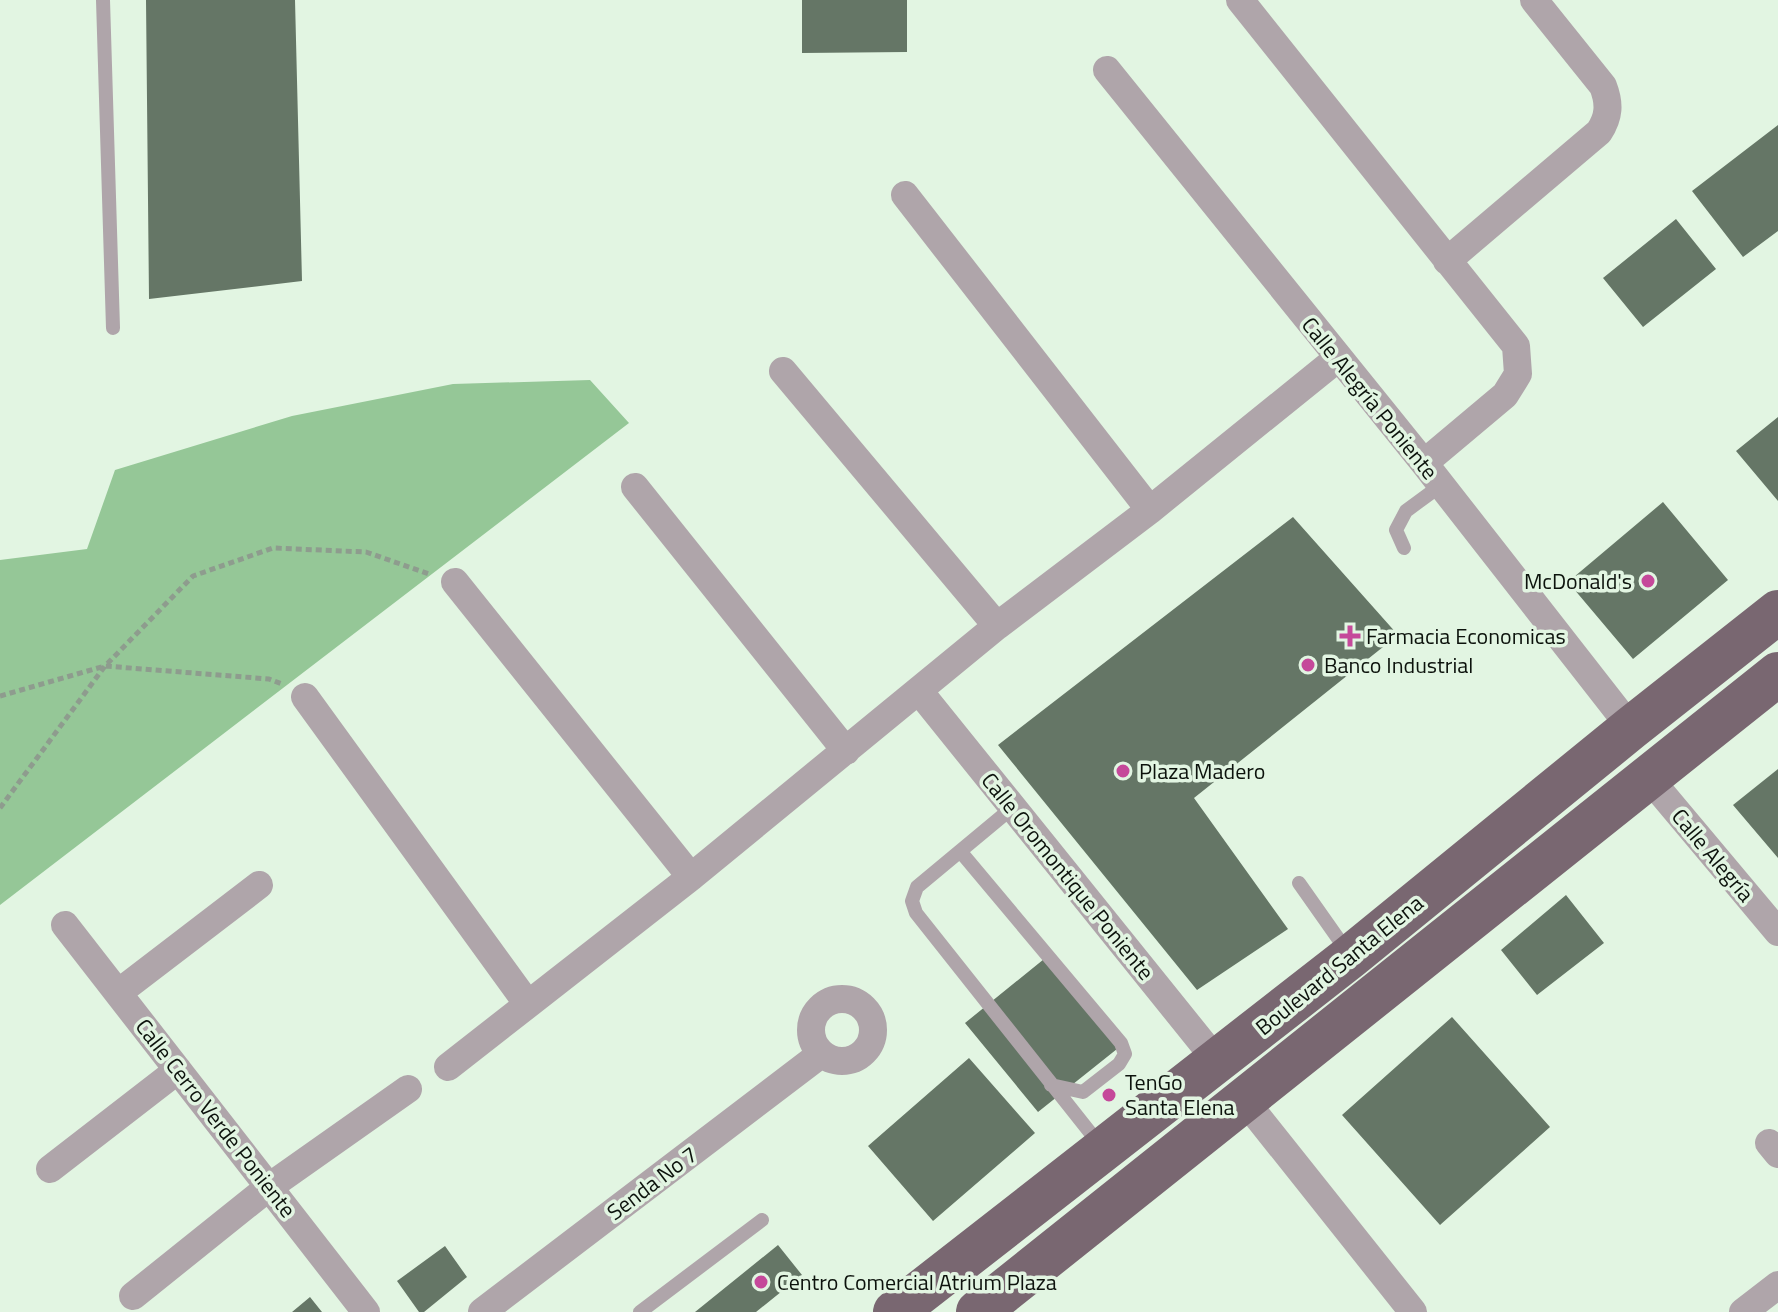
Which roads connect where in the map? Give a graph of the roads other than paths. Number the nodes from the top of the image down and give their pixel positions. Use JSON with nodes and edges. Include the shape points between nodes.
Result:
{"nodes":[{"id":1,"x":103,"y":0,"type":"edge"},
{"id":2,"x":1240,"y":0,"type":"edge"},
{"id":3,"x":1534,"y":0,"type":"edge"},
{"id":4,"x":1107,"y":70,"type":"dead end"},
{"id":5,"x":905,"y":195,"type":"dead end"},
{"id":6,"x":1447,"y":261,"type":"junction"},
{"id":7,"x":113,"y":328,"type":"dead end"},
{"id":8,"x":1338,"y":358,"type":"junction"},
{"id":9,"x":783,"y":371,"type":"dead end"},
{"id":10,"x":1424,"y":463,"type":"junction"},
{"id":11,"x":1440,"y":486,"type":"junction"},
{"id":12,"x":635,"y":487,"type":"dead end"},
{"id":13,"x":1150,"y":510,"type":"junction"},
{"id":14,"x":1404,"y":548,"type":"dead end"},
{"id":15,"x":455,"y":582,"type":"road end"},
{"id":16,"x":1764,"y":624,"type":"edge"},
{"id":17,"x":997,"y":626,"type":"junction"},
{"id":18,"x":1778,"y":674,"type":"edge"},
{"id":19,"x":919,"y":691,"type":"junction"},
{"id":20,"x":305,"y":697,"type":"road end"},
{"id":21,"x":1631,"y":728,"type":"junction"},
{"id":22,"x":846,"y":751,"type":"junction"},
{"id":23,"x":1648,"y":777,"type":"junction"},
{"id":24,"x":1012,"y":808,"type":"junction"},
{"id":25,"x":960,"y":851,"type":"junction"},
{"id":26,"x":1530,"y":872,"type":"junction"},
{"id":27,"x":691,"y":877,"type":"junction"},
{"id":28,"x":1299,"y":883,"type":"dead end"},
{"id":29,"x":259,"y":885,"type":"dead end"},
{"id":30,"x":65,"y":925,"type":"dead end"},
{"id":31,"x":1778,"y":932,"type":"edge"},
{"id":32,"x":1350,"y":957,"type":"junction"},
{"id":33,"x":118,"y":993,"type":"junction"},
{"id":34,"x":527,"y":1003,"type":"junction"},
{"id":35,"x":821,"y":1054,"type":"dead end"},
{"id":36,"x":1217,"y":1061,"type":"junction"},
{"id":37,"x":448,"y":1067,"type":"dead end"},
{"id":38,"x":178,"y":1070,"type":"junction"},
{"id":39,"x":1049,"y":1084,"type":"junction"},
{"id":40,"x":408,"y":1089,"type":"dead end"},
{"id":41,"x":1245,"y":1101,"type":"junction"},
{"id":42,"x":1104,"y":1149,"type":"junction"},
{"id":43,"x":50,"y":1169,"type":"dead end"},
{"id":44,"x":269,"y":1187,"type":"junction"},
{"id":45,"x":762,"y":1220,"type":"dead end"},
{"id":46,"x":1778,"y":1285,"type":"edge"},
{"id":47,"x":133,"y":1296,"type":"dead end"},
{"id":48,"x":366,"y":1312,"type":"edge"},
{"id":49,"x":482,"y":1312,"type":"edge"},
{"id":50,"x":640,"y":1312,"type":"edge"},
{"id":51,"x":895,"y":1312,"type":"edge"},
{"id":52,"x":978,"y":1312,"type":"edge"},
{"id":53,"x":1413,"y":1312,"type":"edge"},
{"id":54,"x":1743,"y":1312,"type":"edge"}],
"edges":[{"from":1,"to":7,"type":"lane"},
{"from":2,"to":6,"type":"street"},
{"from":3,"to":6,"type":"street","via":[[1603,86],[1606,122]]},
{"from":4,"to":8,"type":"street","name":"Calle Alegría Poniente"},
{"from":5,"to":13,"type":"street"},
{"from":6,"to":10,"type":"street","via":[[1516,346],[1518,374],[1505,395]]},
{"from":8,"to":10,"type":"street","name":"Calle Alegría Poniente"},
{"from":8,"to":13,"type":"street"},
{"from":9,"to":17,"type":"street"},
{"from":10,"to":11,"type":"street","name":"Calle Alegría Poniente"},
{"from":11,"to":14,"type":"lane","via":[[1406,511],[1396,530]]},
{"from":11,"to":21,"type":"street","name":"Calle Alegría Poniente"},
{"from":12,"to":22,"type":"street"},
{"from":13,"to":17,"type":"street"},
{"from":15,"to":27,"type":"street"},
{"from":16,"to":21,"type":"main road","name":"Boulevard Santa Elena"},
{"from":16,"to":23,"type":"main road","via":[[1741,668],[1652,748],[1645,766]]},
{"from":17,"to":19,"type":"street"},
{"from":18,"to":23,"type":"main road"},
{"from":19,"to":22,"type":"street"},
{"from":19,"to":24,"type":"street","name":"Calle Oromontique Poniente"},
{"from":20,"to":34,"type":"street"},
{"from":21,"to":26,"type":"main road","via":[[1637,740],[1629,769],[1536,847]]},
{"from":21,"to":32,"type":"main road","name":"Boulevard Santa Elena"},
{"from":22,"to":27,"type":"street"},
{"from":23,"to":26,"type":"main road"},
{"from":23,"to":31,"type":"street","name":"Calle Alegría"},
{"from":24,"to":25,"type":"lane"},
{"from":24,"to":36,"type":"street","name":"Calle Oromontique Poniente"},
{"from":25,"to":39,"type":"lane","via":[[917,887],[912,901],[916,913]]},
{"from":25,"to":39,"type":"lane","via":[[1121,1043],[1125,1054],[1119,1064],[1083,1092]]},
{"from":26,"to":41,"type":"main road"},
{"from":27,"to":34,"type":"street"},
{"from":28,"to":32,"type":"lane"},
{"from":29,"to":33,"type":"street"},
{"from":30,"to":33,"type":"street","name":"Calle Cerro Verde Poniente"},
{"from":32,"to":36,"type":"main road","name":"Boulevard Santa Elena"},
{"from":33,"to":38,"type":"street","name":"Calle Cerro Verde Poniente"},
{"from":34,"to":37,"type":"street"},
{"from":35,"to":49,"type":"street","name":"Senda No 7"},
{"from":36,"to":42,"type":"main road","name":"Boulevard Santa Elena"},
{"from":38,"to":43,"type":"street"},
{"from":38,"to":44,"type":"street","name":"Calle Cerro Verde Poniente"},
{"from":39,"to":42,"type":"lane"},
{"from":40,"to":44,"type":"street"},
{"from":41,"to":52,"type":"main road"},
{"from":41,"to":53,"type":"street"},
{"from":42,"to":51,"type":"main road","name":"Boulevard Santa Elena"},
{"from":44,"to":47,"type":"street"},
{"from":44,"to":48,"type":"street","name":"Calle Cerro Verde Poniente"},
{"from":45,"to":50,"type":"lane"},
{"from":46,"to":54,"type":"street"}]}
